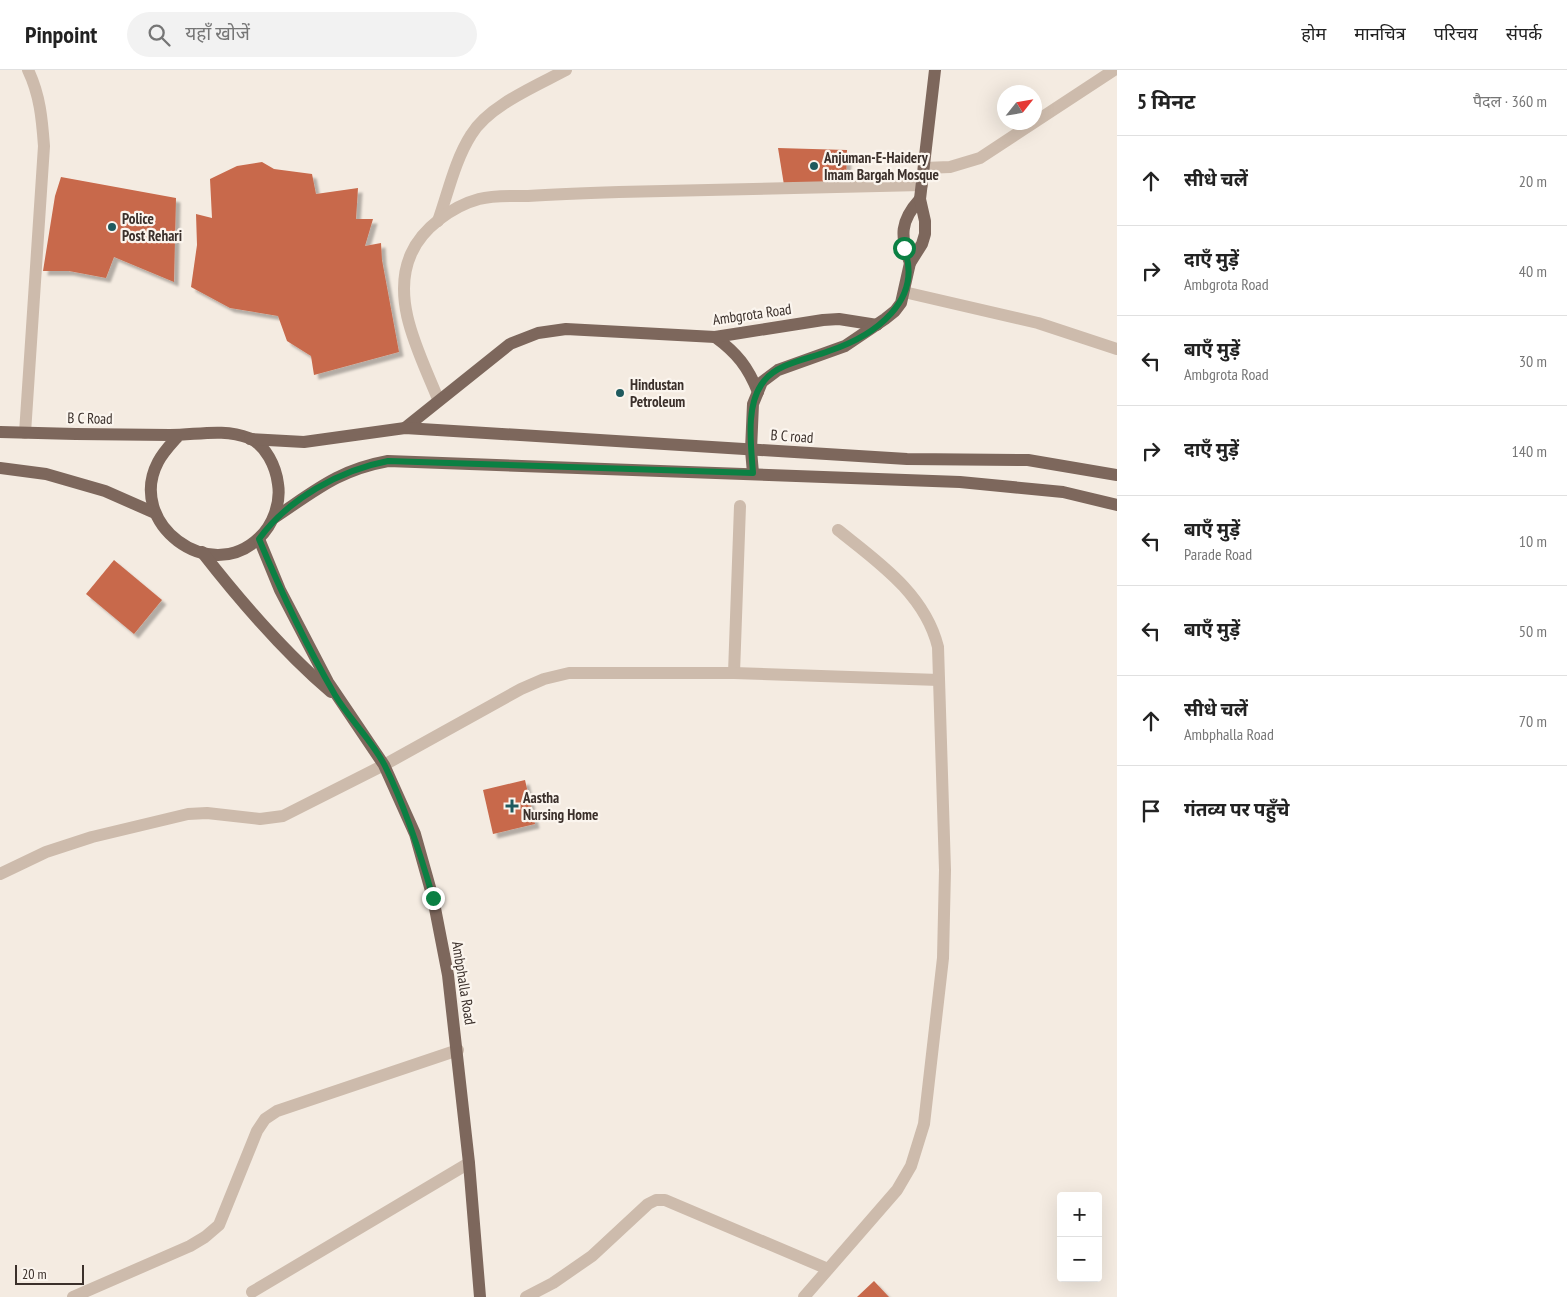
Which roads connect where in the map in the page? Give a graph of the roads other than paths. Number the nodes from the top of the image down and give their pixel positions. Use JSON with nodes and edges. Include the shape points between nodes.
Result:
{"nodes":[{"id":1,"x":28,"y":70,"type":"edge"},
{"id":2,"x":566,"y":70,"type":"edge"},
{"id":3,"x":935,"y":70,"type":"edge"},
{"id":4,"x":1114,"y":70,"type":"edge"},
{"id":5,"x":924,"y":168,"type":"junction"},
{"id":6,"x":922,"y":185,"type":"junction"},
{"id":7,"x":920,"y":199,"type":"junction"},
{"id":8,"x":438,"y":221,"type":"junction"},
{"id":9,"x":910,"y":263,"type":"junction"},
{"id":10,"x":904,"y":292,"type":"junction"},
{"id":11,"x":877,"y":325,"type":"junction"},
{"id":12,"x":715,"y":337,"type":"junction"},
{"id":13,"x":1117,"y":349,"type":"edge"},
{"id":14,"x":758,"y":392,"type":"junction"},
{"id":15,"x":438,"y":399,"type":"junction"},
{"id":16,"x":405,"y":428,"type":"junction"},
{"id":17,"x":0,"y":432,"type":"edge"},
{"id":18,"x":24,"y":433,"type":"junction"},
{"id":19,"x":179,"y":435,"type":"junction"},
{"id":20,"x":250,"y":439,"type":"junction"},
{"id":21,"x":751,"y":450,"type":"junction"},
{"id":22,"x":0,"y":468,"type":"edge"},
{"id":23,"x":753,"y":473,"type":"junction"},
{"id":24,"x":1117,"y":475,"type":"edge"},
{"id":25,"x":1117,"y":505,"type":"edge"},
{"id":26,"x":740,"y":506,"type":"dead end"},
{"id":27,"x":155,"y":513,"type":"junction"},
{"id":28,"x":274,"y":518,"type":"junction"},
{"id":29,"x":838,"y":530,"type":"dead end"},
{"id":30,"x":259,"y":539,"type":"junction"},
{"id":31,"x":202,"y":552,"type":"junction"},
{"id":32,"x":734,"y":673,"type":"junction"},
{"id":33,"x":939,"y":680,"type":"junction"},
{"id":34,"x":336,"y":697,"type":"junction"},
{"id":35,"x":384,"y":765,"type":"junction"},
{"id":36,"x":0,"y":874,"type":"edge"},
{"id":37,"x":458,"y":1050,"type":"junction"},
{"id":38,"x":469,"y":1163,"type":"junction"},
{"id":39,"x":828,"y":1269,"type":"junction"},
{"id":40,"x":252,"y":1292,"type":"dead end"},
{"id":41,"x":73,"y":1297,"type":"edge"},
{"id":42,"x":480,"y":1297,"type":"edge"},
{"id":43,"x":526,"y":1297,"type":"edge"},
{"id":44,"x":804,"y":1297,"type":"edge"}],
"edges":[{"from":1,"to":18,"type":"street","via":[[41,110],[44,146]]},
{"from":2,"to":8,"type":"street","via":[[504,104],[480,122],[465,145]]},
{"from":3,"to":5,"type":"main road"},
{"from":4,"to":5,"type":"street","via":[[980,158],[950,167]]},
{"from":5,"to":6,"type":"main road"},
{"from":6,"to":7,"type":"main road"},
{"from":6,"to":8,"type":"street","via":[[498,197],[466,203]]},
{"from":7,"to":9,"type":"main road","via":[[925,234]]},
{"from":7,"to":9,"type":"main road","via":[[910,210],[903,233]]},
{"from":8,"to":15,"type":"street","via":[[424,233],[410,256],[404,289],[413,336]]},
{"from":9,"to":10,"type":"main road"},
{"from":10,"to":11,"type":"main road","via":[[895,311]]},
{"from":10,"to":13,"type":"street","via":[[1038,322]]},
{"from":11,"to":12,"type":"main road","name":"Ambgrota Road","via":[[831,320]]},
{"from":11,"to":14,"type":"main road","via":[[845,346],[769,375]]},
{"from":12,"to":14,"type":"main road","via":[[745,364]]},
{"from":12,"to":15,"type":"main road","name":"Ambgrota Road","via":[[566,329],[538,333],[510,344]]},
{"from":14,"to":21,"type":"main road","via":[[753,404]]},
{"from":15,"to":16,"type":"main road","name":"Ambgrota Road"},
{"from":16,"to":20,"type":"main road","name":"B C road","via":[[304,442]]},
{"from":16,"to":21,"type":"main road","name":"B C road"},
{"from":17,"to":18,"type":"main road","name":"B C Road"},
{"from":18,"to":19,"type":"main road","name":"B C Road"},
{"from":19,"to":20,"type":"main road","via":[[224,432]]},
{"from":19,"to":27,"type":"main road","via":[[157,462],[151,488]]},
{"from":20,"to":28,"type":"main road","via":[[263,449],[276,469],[280,494]]},
{"from":21,"to":23,"type":"main road"},
{"from":21,"to":24,"type":"main road","name":"B C road","via":[[907,459],[1028,460]]},
{"from":22,"to":27,"type":"main road","via":[[46,474],[105,491]]},
{"from":23,"to":25,"type":"main road","via":[[960,482],[1063,492]]},
{"from":23,"to":28,"type":"main road","via":[[388,461],[363,465],[337,475]]},
{"from":26,"to":32,"type":"street"},
{"from":27,"to":31,"type":"main road","via":[[168,534],[188,549]]},
{"from":28,"to":30,"type":"main road"},
{"from":29,"to":33,"type":"street","via":[[890,572],[927,616],[938,647]]},
{"from":30,"to":31,"type":"main road","via":[[237,552],[213,555]]},
{"from":30,"to":34,"type":"main road","via":[[280,590]]},
{"from":31,"to":34,"type":"main road","via":[[284,648]]},
{"from":32,"to":33,"type":"street"},
{"from":32,"to":35,"type":"street","via":[[569,673],[544,679]]},
{"from":33,"to":39,"type":"street","via":[[945,870],[943,958],[924,1124],[911,1166],[897,1190]]},
{"from":34,"to":35,"type":"main road","name":"Ambphalla Road"},
{"from":35,"to":36,"type":"street","via":[[283,816],[260,819],[188,814],[92,837],[46,852]]},
{"from":35,"to":37,"type":"main road","name":"Ambphalla Road","via":[[415,834],[433,898]]},
{"from":37,"to":38,"type":"main road","name":"Ambphalla Road"},
{"from":37,"to":41,"type":"street","via":[[277,1111],[265,1119],[257,1131],[219,1225],[190,1246]]},
{"from":38,"to":40,"type":"street"},
{"from":38,"to":42,"type":"main road","name":"Ambphalla Road"},
{"from":39,"to":43,"type":"street","via":[[665,1200],[656,1200],[592,1256]]},
{"from":39,"to":44,"type":"street"}]}
